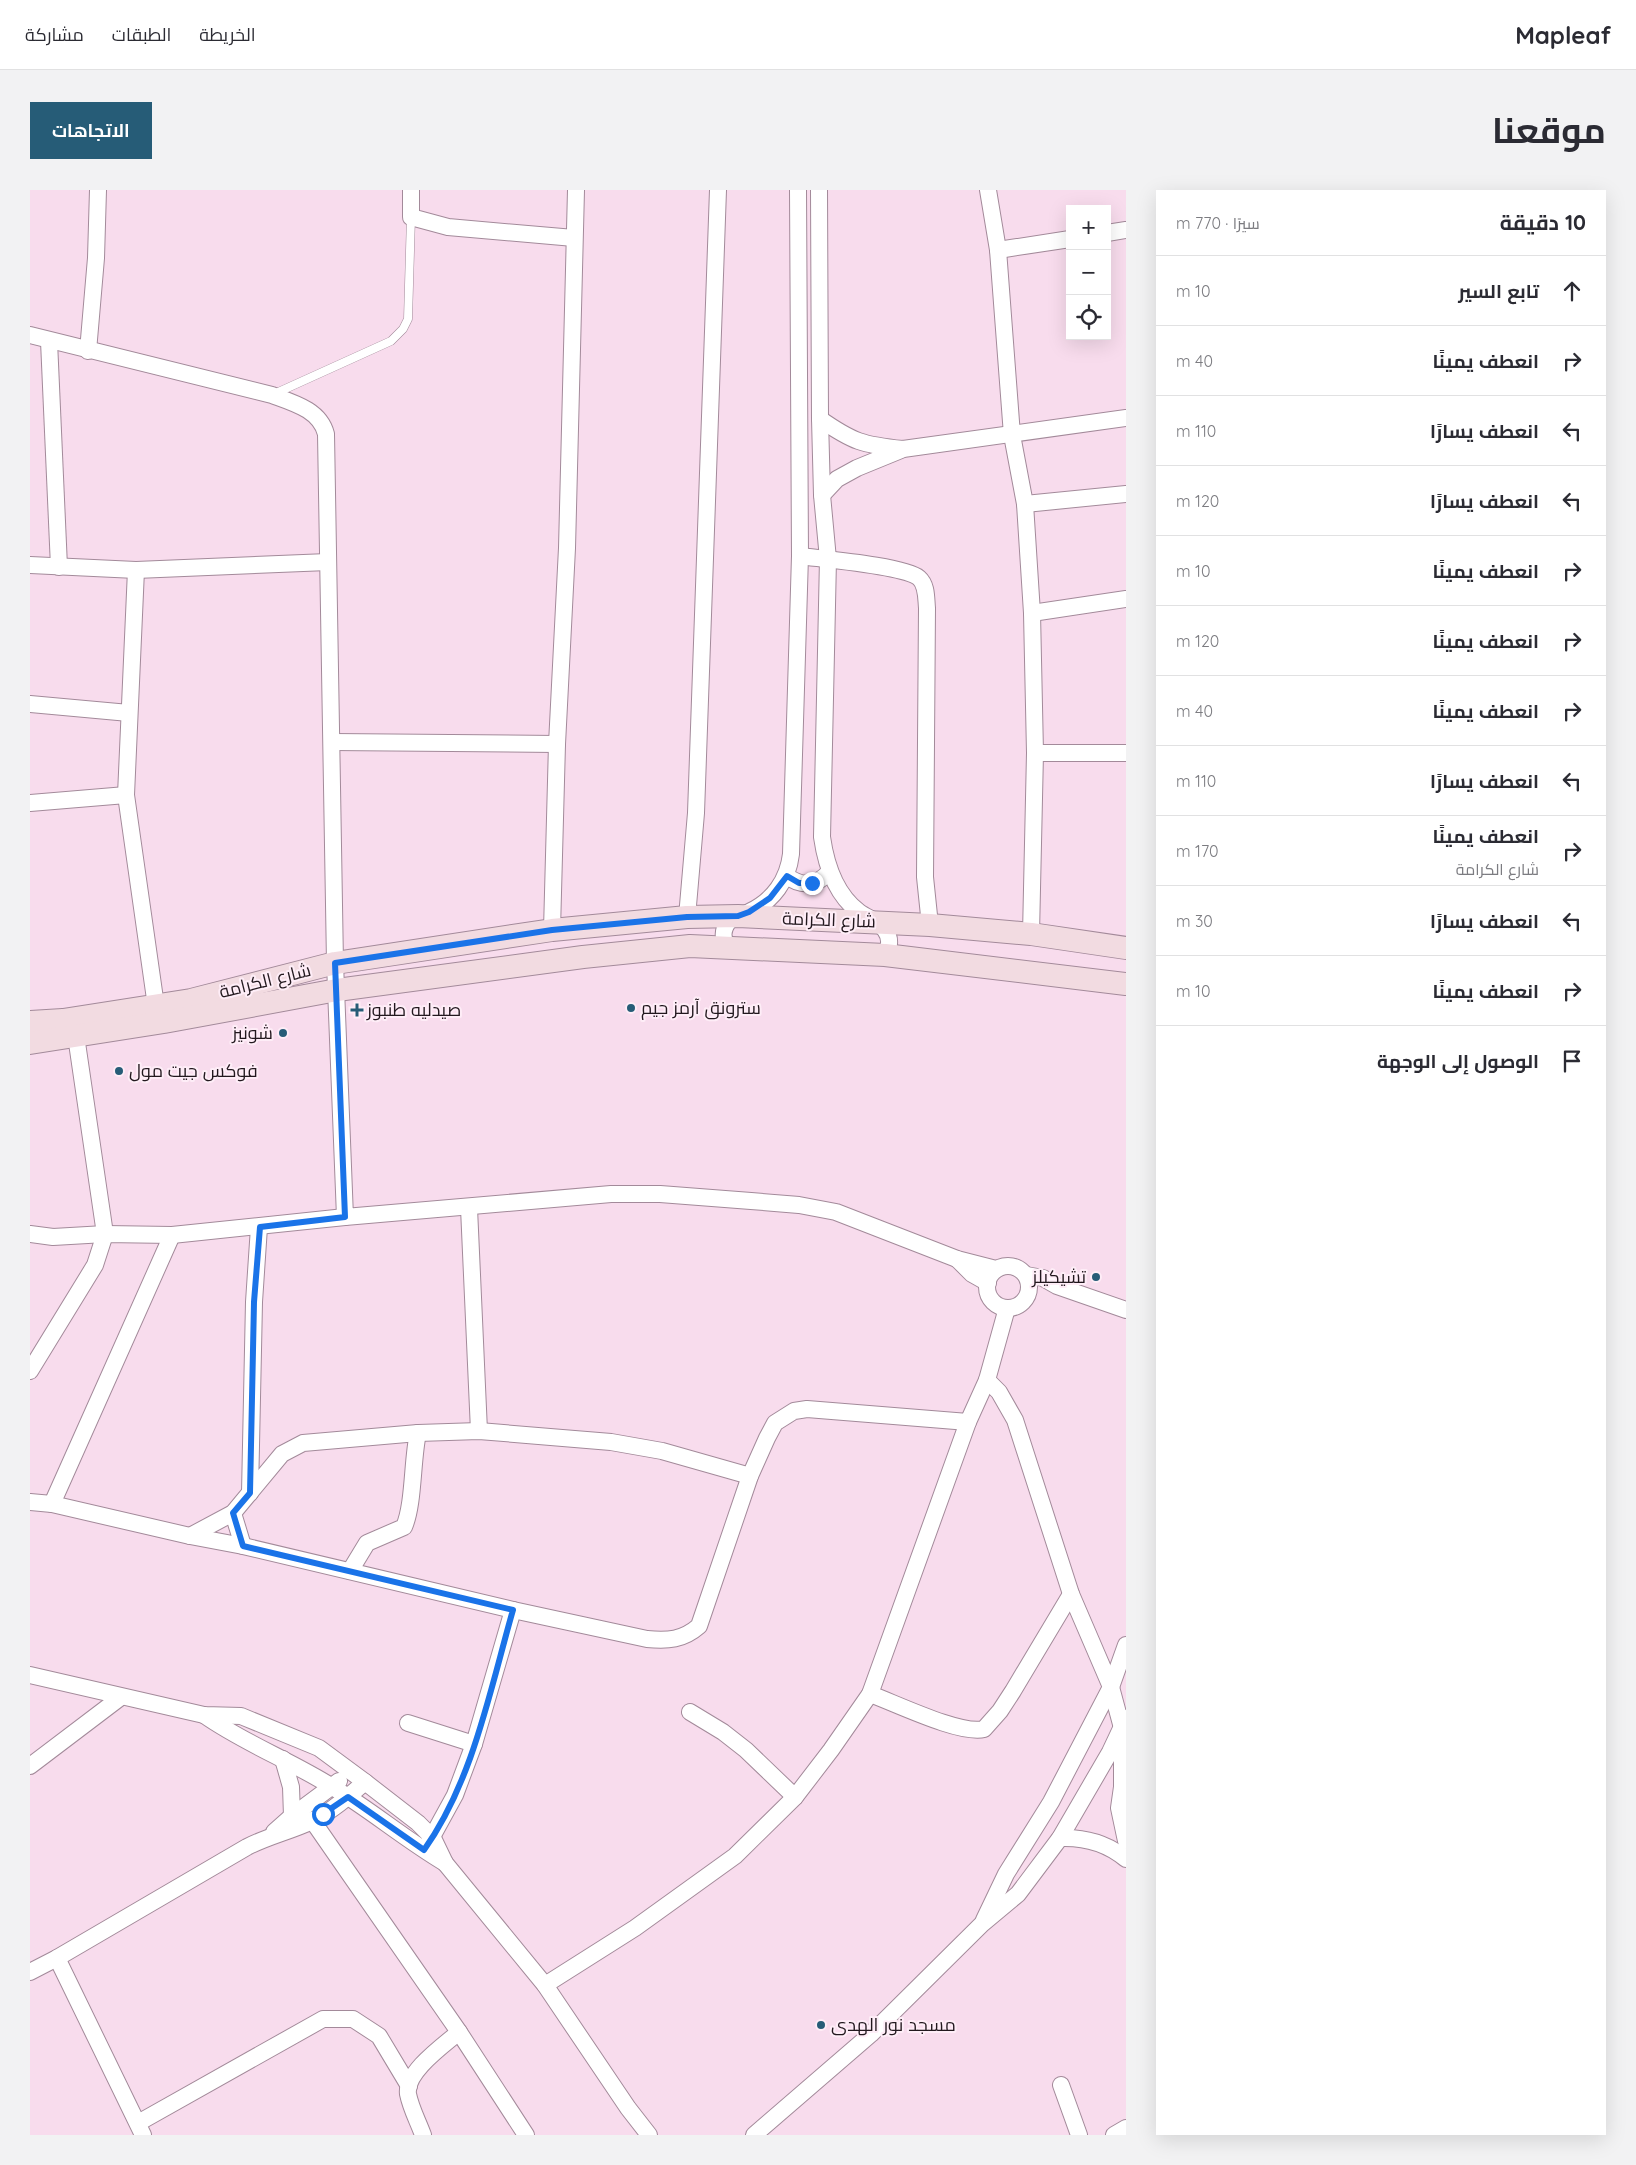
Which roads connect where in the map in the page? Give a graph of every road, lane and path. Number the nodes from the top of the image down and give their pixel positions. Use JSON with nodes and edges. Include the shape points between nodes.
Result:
{"nodes":[{"id":1,"x":98,"y":190,"type":"edge"},
{"id":2,"x":411,"y":190,"type":"edge"},
{"id":3,"x":576,"y":190,"type":"edge"},
{"id":4,"x":718,"y":190,"type":"edge"},
{"id":5,"x":798,"y":190,"type":"edge"},
{"id":6,"x":819,"y":190,"type":"edge"},
{"id":7,"x":988,"y":190,"type":"edge"},
{"id":8,"x":411,"y":218,"type":"junction"},
{"id":9,"x":1126,"y":230,"type":"edge"},
{"id":10,"x":1111,"y":232,"type":"edge"},
{"id":11,"x":574,"y":238,"type":"junction"},
{"id":12,"x":1066,"y":240,"type":"edge"},
{"id":13,"x":998,"y":250,"type":"junction"},
{"id":14,"x":30,"y":336,"type":"edge"},
{"id":15,"x":49,"y":341,"type":"junction"},
{"id":16,"x":88,"y":351,"type":"junction"},
{"id":17,"x":272,"y":395,"type":"junction"},
{"id":18,"x":1126,"y":418,"type":"edge"},
{"id":19,"x":820,"y":419,"type":"junction"},
{"id":20,"x":1012,"y":435,"type":"junction"},
{"id":21,"x":903,"y":449,"type":"junction"},
{"id":22,"x":1126,"y":494,"type":"edge"},
{"id":23,"x":822,"y":495,"type":"junction"},
{"id":24,"x":1025,"y":504,"type":"junction"},
{"id":25,"x":800,"y":556,"type":"junction"},
{"id":26,"x":828,"y":559,"type":"junction"},
{"id":27,"x":328,"y":562,"type":"junction"},
{"id":28,"x":30,"y":565,"type":"edge"},
{"id":29,"x":59,"y":567,"type":"junction"},
{"id":30,"x":136,"y":570,"type":"junction"},
{"id":31,"x":1126,"y":599,"type":"edge"},
{"id":32,"x":1032,"y":612,"type":"junction"},
{"id":33,"x":30,"y":704,"type":"edge"},
{"id":34,"x":129,"y":713,"type":"junction"},
{"id":35,"x":332,"y":742,"type":"junction"},
{"id":36,"x":557,"y":744,"type":"junction"},
{"id":37,"x":1126,"y":753,"type":"edge"},
{"id":38,"x":1035,"y":754,"type":"junction"},
{"id":39,"x":126,"y":795,"type":"junction"},
{"id":40,"x":30,"y":803,"type":"edge"},
{"id":41,"x":829,"y":872,"type":"junction"},
{"id":42,"x":787,"y":876,"type":"junction"},
{"id":43,"x":738,"y":916,"type":"junction"},
{"id":44,"x":687,"y":917,"type":"junction"},
{"id":45,"x":874,"y":921,"type":"junction"},
{"id":46,"x":930,"y":925,"type":"junction"},
{"id":47,"x":552,"y":930,"type":"junction"},
{"id":48,"x":1031,"y":934,"type":"junction"},
{"id":49,"x":728,"y":947,"type":"junction"},
{"id":50,"x":1126,"y":948,"type":"edge"},
{"id":51,"x":884,"y":955,"type":"junction"},
{"id":52,"x":335,"y":963,"type":"junction"},
{"id":53,"x":1126,"y":984,"type":"edge"},
{"id":54,"x":337,"y":990,"type":"junction"},
{"id":55,"x":156,"y":1006,"type":"junction"},
{"id":56,"x":30,"y":1022,"type":"edge"},
{"id":57,"x":76,"y":1036,"type":"junction"},
{"id":58,"x":30,"y":1043,"type":"edge"},
{"id":59,"x":469,"y":1208,"type":"junction"},
{"id":60,"x":345,"y":1217,"type":"junction"},
{"id":61,"x":260,"y":1227,"type":"junction"},
{"id":62,"x":30,"y":1234,"type":"edge"},
{"id":63,"x":105,"y":1234,"type":"junction"},
{"id":64,"x":172,"y":1235,"type":"junction"},
{"id":65,"x":992,"y":1276,"type":"junction"},
{"id":66,"x":1027,"y":1283,"type":"junction"},
{"id":67,"x":1007,"y":1308,"type":"junction"},
{"id":68,"x":1126,"y":1310,"type":"edge"},
{"id":69,"x":30,"y":1371,"type":"edge"},
{"id":70,"x":987,"y":1380,"type":"junction"},
{"id":71,"x":968,"y":1422,"type":"junction"},
{"id":72,"x":479,"y":1431,"type":"junction"},
{"id":73,"x":418,"y":1433,"type":"junction"},
{"id":74,"x":750,"y":1476,"type":"junction"},
{"id":75,"x":250,"y":1493,"type":"junction"},
{"id":76,"x":30,"y":1502,"type":"edge"},
{"id":77,"x":52,"y":1504,"type":"junction"},
{"id":78,"x":233,"y":1513,"type":"junction"},
{"id":79,"x":190,"y":1536,"type":"junction"},
{"id":80,"x":243,"y":1546,"type":"junction"},
{"id":81,"x":350,"y":1571,"type":"junction"},
{"id":82,"x":1071,"y":1594,"type":"junction"},
{"id":83,"x":513,"y":1610,"type":"junction"},
{"id":84,"x":1126,"y":1645,"type":"edge"},
{"id":85,"x":30,"y":1675,"type":"edge"},
{"id":86,"x":1111,"y":1686,"type":"junction"},
{"id":87,"x":870,"y":1694,"type":"junction"},
{"id":88,"x":121,"y":1697,"type":"junction"},
{"id":89,"x":690,"y":1712,"type":"dead end"},
{"id":90,"x":204,"y":1715,"type":"junction"},
{"id":91,"x":408,"y":1723,"type":"dead end"},
{"id":92,"x":1124,"y":1723,"type":"edge"},
{"id":93,"x":474,"y":1744,"type":"junction"},
{"id":94,"x":283,"y":1758,"type":"junction"},
{"id":95,"x":30,"y":1766,"type":"edge"},
{"id":96,"x":350,"y":1772,"type":"junction"},
{"id":97,"x":365,"y":1782,"type":"junction"},
{"id":98,"x":333,"y":1787,"type":"junction"},
{"id":99,"x":1124,"y":1789,"type":"edge"},
{"id":100,"x":348,"y":1797,"type":"junction"},
{"id":101,"x":795,"y":1797,"type":"junction"},
{"id":102,"x":292,"y":1816,"type":"junction"},
{"id":103,"x":312,"y":1820,"type":"junction"},
{"id":104,"x":271,"y":1835,"type":"junction"},
{"id":105,"x":1060,"y":1838,"type":"junction"},
{"id":106,"x":1126,"y":1842,"type":"edge"},
{"id":107,"x":428,"y":1844,"type":"junction"},
{"id":108,"x":1126,"y":1859,"type":"edge"},
{"id":109,"x":982,"y":1924,"type":"junction"},
{"id":110,"x":57,"y":1958,"type":"junction"},
{"id":111,"x":30,"y":1972,"type":"edge"},
{"id":112,"x":545,"y":1985,"type":"junction"},
{"id":113,"x":459,"y":2032,"type":"junction"},
{"id":114,"x":1061,"y":2085,"type":"dead end"},
{"id":115,"x":408,"y":2086,"type":"junction"},
{"id":116,"x":1126,"y":2128,"type":"edge"},
{"id":117,"x":140,"y":2129,"type":"edge"},
{"id":118,"x":423,"y":2135,"type":"edge"},
{"id":119,"x":526,"y":2135,"type":"edge"},
{"id":120,"x":650,"y":2135,"type":"edge"},
{"id":121,"x":754,"y":2135,"type":"edge"},
{"id":122,"x":1079,"y":2135,"type":"edge"},
{"id":123,"x":1114,"y":2135,"type":"edge"}],
"edges":[{"from":1,"to":16,"type":"street"},
{"from":2,"to":8,"type":"street"},
{"from":3,"to":11,"type":"street"},
{"from":4,"to":44,"type":"street","via":[[696,813]]},
{"from":5,"to":25,"type":"street"},
{"from":6,"to":19,"type":"street"},
{"from":7,"to":13,"type":"street"},
{"from":8,"to":11,"type":"street","via":[[458,228]]},
{"from":8,"to":17,"type":"lane","via":[[410,299],[408,319],[403,329],[391,341]]},
{"from":9,"to":10,"type":"street"},
{"from":11,"to":36,"type":"street","via":[[567,548]]},
{"from":12,"to":13,"type":"street"},
{"from":13,"to":20,"type":"street"},
{"from":14,"to":15,"type":"street"},
{"from":15,"to":16,"type":"street"},
{"from":15,"to":29,"type":"street"},
{"from":16,"to":17,"type":"street"},
{"from":17,"to":27,"type":"street","via":[[304,407],[324,423]]},
{"from":18,"to":20,"type":"street"},
{"from":19,"to":21,"type":"street","via":[[848,438],[870,446]]},
{"from":19,"to":23,"type":"street"},
{"from":20,"to":21,"type":"street"},
{"from":20,"to":24,"type":"street"},
{"from":21,"to":23,"type":"street","via":[[837,479]]},
{"from":22,"to":24,"type":"street"},
{"from":23,"to":26,"type":"street"},
{"from":24,"to":32,"type":"street"},
{"from":25,"to":26,"type":"street"},
{"from":25,"to":42,"type":"street","via":[[791,854]]},
{"from":26,"to":41,"type":"street","via":[[822,837]]},
{"from":26,"to":46,"type":"street","via":[[909,573],[919,579],[925,589],[925,877]]},
{"from":27,"to":30,"type":"street"},
{"from":27,"to":35,"type":"street"},
{"from":28,"to":29,"type":"street"},
{"from":29,"to":30,"type":"street"},
{"from":30,"to":34,"type":"street"},
{"from":31,"to":32,"type":"street"},
{"from":32,"to":38,"type":"street"},
{"from":33,"to":34,"type":"street"},
{"from":34,"to":39,"type":"street"},
{"from":35,"to":36,"type":"street"},
{"from":35,"to":52,"type":"street"},
{"from":36,"to":47,"type":"street"},
{"from":37,"to":38,"type":"street"},
{"from":38,"to":48,"type":"street"},
{"from":39,"to":40,"type":"street"},
{"from":39,"to":55,"type":"street"},
{"from":41,"to":42,"type":"street","via":[[819,881],[806,884]]},
{"from":41,"to":45,"type":"street","via":[[847,900]]},
{"from":42,"to":43,"type":"street","via":[[770,898]]},
{"from":43,"to":44,"type":"street","name":"شارع الكرامة"},
{"from":43,"to":45,"type":"street","name":"شارع الكرامة"},
{"from":43,"to":49,"type":"street","via":[[725,927],[723,938]]},
{"from":44,"to":47,"type":"street","name":"شارع الكرامة"},
{"from":45,"to":46,"type":"street","name":"شارع الكرامة"},
{"from":45,"to":51,"type":"street","via":[[888,935],[889,946]]},
{"from":46,"to":48,"type":"street","name":"شارع الكرامة"},
{"from":47,"to":52,"type":"street","name":"شارع الكرامة"},
{"from":48,"to":50,"type":"street","name":"شارع الكرامة"},
{"from":49,"to":51,"type":"street","name":"شارع الكرامة"},
{"from":49,"to":54,"type":"street","name":"شارع الكرامة","via":[[690,946],[583,957]]},
{"from":51,"to":53,"type":"street","name":"شارع الكرامة"},
{"from":52,"to":54,"type":"street"},
{"from":52,"to":55,"type":"street","name":"شارع الكرامة"},
{"from":54,"to":57,"type":"street","name":"شارع الكرامة"},
{"from":54,"to":60,"type":"street"},
{"from":55,"to":56,"type":"street","name":"شارع الكرامة"},
{"from":57,"to":58,"type":"street","name":"شارع الكرامة"},
{"from":57,"to":63,"type":"street"},
{"from":59,"to":60,"type":"street"},
{"from":59,"to":65,"type":"street","via":[[611,1194],[660,1194],[799,1205],[836,1212],[956,1259],[976,1263]]},
{"from":59,"to":72,"type":"street"},
{"from":60,"to":61,"type":"street"},
{"from":61,"to":64,"type":"street"},
{"from":61,"to":75,"type":"street","via":[[254,1302]]},
{"from":62,"to":63,"type":"street","via":[[53,1237]]},
{"from":63,"to":64,"type":"street"},
{"from":63,"to":69,"type":"street","via":[[91,1273]]},
{"from":64,"to":77,"type":"street"},
{"from":65,"to":66,"type":"street","via":[[1004,1266],[1012,1266],[1020,1269]]},
{"from":65,"to":67,"type":"street","via":[[988,1292],[992,1300]]},
{"from":66,"to":67,"type":"street","via":[[1021,1304]]},
{"from":66,"to":68,"type":"street","via":[[1043,1278]]},
{"from":67,"to":70,"type":"street"},
{"from":70,"to":71,"type":"street"},
{"from":70,"to":82,"type":"street","via":[[999,1392],[1016,1420]]},
{"from":71,"to":74,"type":"street","via":[[807,1409],[794,1411],[775,1423]]},
{"from":71,"to":87,"type":"street"},
{"from":72,"to":73,"type":"street"},
{"from":72,"to":74,"type":"street","via":[[612,1442],[662,1451]]},
{"from":73,"to":75,"type":"street","via":[[303,1443],[282,1454]]},
{"from":73,"to":81,"type":"street","via":[[409,1516],[404,1527],[366,1543]]},
{"from":74,"to":83,"type":"street","via":[[700,1626],[689,1635],[678,1639],[647,1639]]},
{"from":75,"to":78,"type":"street"},
{"from":76,"to":77,"type":"street"},
{"from":77,"to":79,"type":"street"},
{"from":78,"to":79,"type":"street"},
{"from":78,"to":80,"type":"street"},
{"from":79,"to":80,"type":"street"},
{"from":80,"to":81,"type":"street"},
{"from":81,"to":83,"type":"street"},
{"from":82,"to":86,"type":"street"},
{"from":82,"to":87,"type":"street","via":[[1013,1691],[984,1729],[970,1730],[941,1722]]},
{"from":83,"to":93,"type":"street"},
{"from":84,"to":86,"type":"street"},
{"from":85,"to":88,"type":"street"},
{"from":86,"to":92,"type":"street"},
{"from":86,"to":109,"type":"street","via":[[1051,1802],[1006,1874]]},
{"from":87,"to":101,"type":"street"},
{"from":88,"to":90,"type":"street"},
{"from":88,"to":95,"type":"street"},
{"from":89,"to":101,"type":"street","via":[[746,1750]]},
{"from":90,"to":94,"type":"street","via":[[229,1733]]},
{"from":90,"to":96,"type":"street","via":[[241,1716],[282,1732],[319,1748]]},
{"from":91,"to":93,"type":"street"},
{"from":92,"to":99,"type":"street"},
{"from":92,"to":105,"type":"street"},
{"from":93,"to":107,"type":"street","via":[[455,1795]]},
{"from":94,"to":98,"type":"street"},
{"from":94,"to":102,"type":"street","via":[[291,1787]]},
{"from":96,"to":97,"type":"street"},
{"from":96,"to":98,"type":"street"},
{"from":97,"to":100,"type":"street"},
{"from":97,"to":107,"type":"street","via":[[418,1823]]},
{"from":98,"to":100,"type":"street"},
{"from":98,"to":102,"type":"street"},
{"from":99,"to":106,"type":"street","via":[[1119,1808]]},
{"from":100,"to":103,"type":"street"},
{"from":100,"to":107,"type":"street"},
{"from":101,"to":112,"type":"street","via":[[735,1856],[635,1928]]},
{"from":102,"to":104,"type":"street"},
{"from":103,"to":104,"type":"street"},
{"from":103,"to":113,"type":"street"},
{"from":104,"to":110,"type":"street"},
{"from":105,"to":108,"type":"street","via":[[1098,1843]]},
{"from":105,"to":109,"type":"street","via":[[1018,1894]]},
{"from":107,"to":112,"type":"street"},
{"from":109,"to":121,"type":"street","via":[[871,2034]]},
{"from":110,"to":111,"type":"street"},
{"from":110,"to":117,"type":"street"},
{"from":112,"to":120,"type":"street","via":[[628,2108]]},
{"from":113,"to":115,"type":"street","via":[[423,2064]]},
{"from":113,"to":119,"type":"street"},
{"from":114,"to":122,"type":"street"},
{"from":115,"to":117,"type":"street","via":[[379,2036],[352,2019],[323,2019]]},
{"from":115,"to":118,"type":"street","via":[[413,2111]]},
{"from":116,"to":123,"type":"street"}]}
